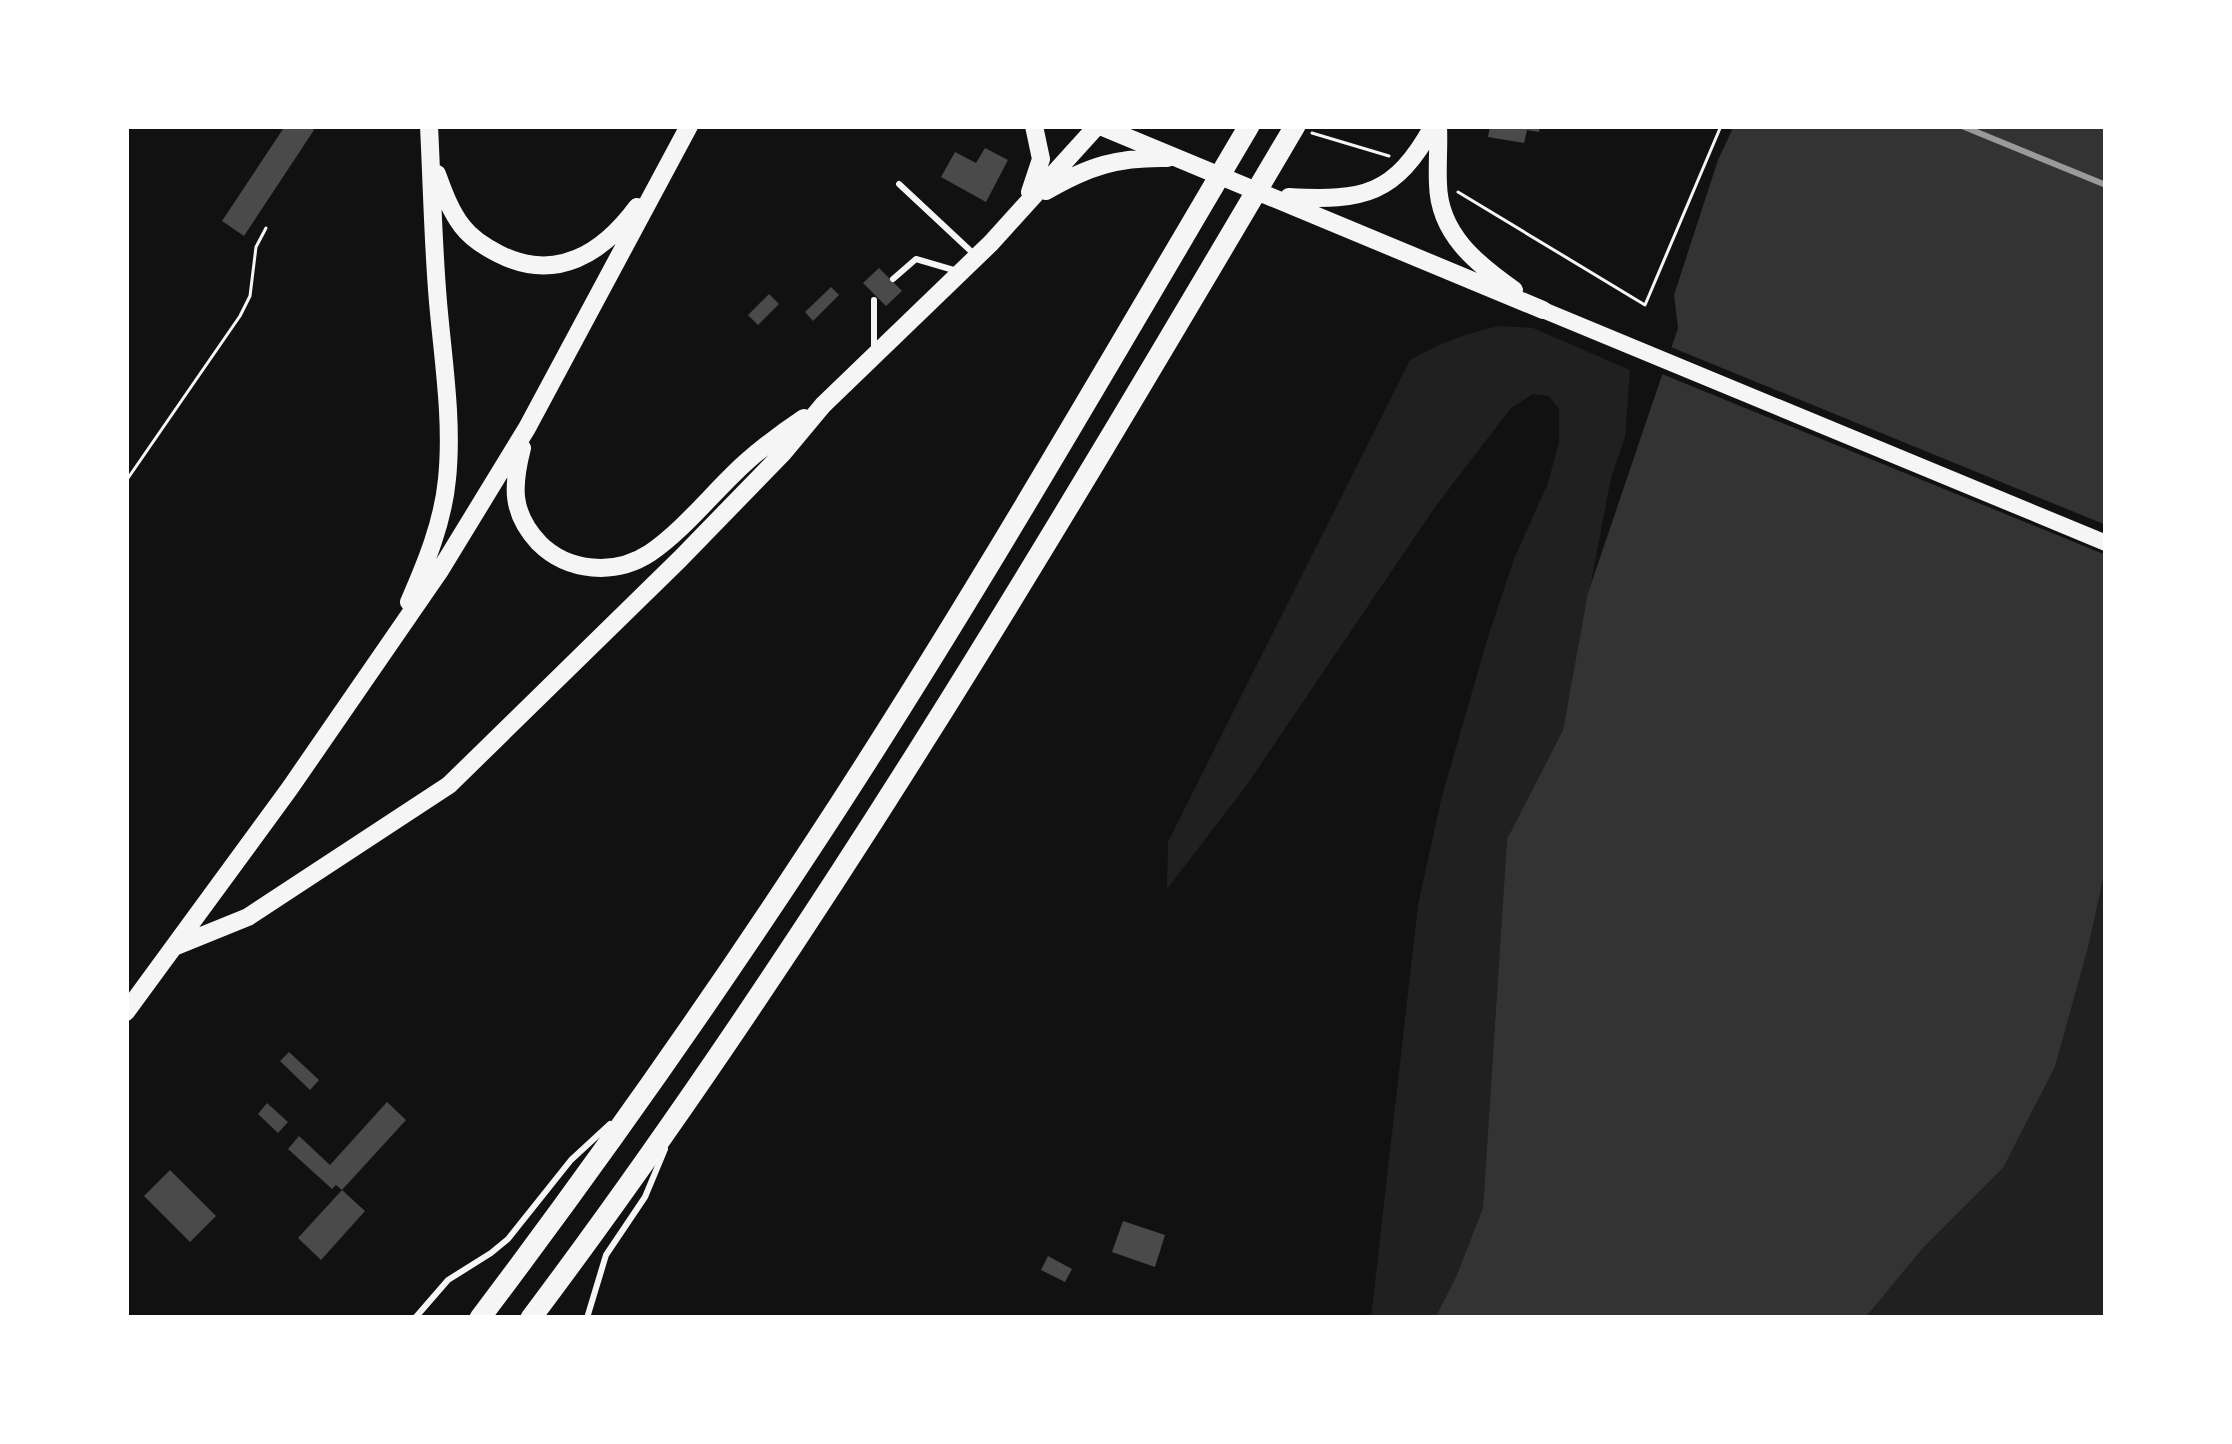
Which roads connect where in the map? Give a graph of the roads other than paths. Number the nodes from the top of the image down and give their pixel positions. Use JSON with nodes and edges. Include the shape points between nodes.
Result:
{"nodes":[{"id":1,"x":429,"y":126,"type":"edge"},
{"id":2,"x":689,"y":126,"type":"edge"},
{"id":3,"x":1034,"y":126,"type":"edge"},
{"id":4,"x":1099,"y":126,"type":"edge"},
{"id":5,"x":1249,"y":126,"type":"edge"},
{"id":6,"x":1436,"y":126,"type":"edge"},
{"id":7,"x":1303,"y":129,"type":"edge"},
{"id":8,"x":431,"y":158,"type":"junction"},
{"id":9,"x":1179,"y":159,"type":"junction"},
{"id":10,"x":672,"y":160,"type":"junction"},
{"id":11,"x":898,"y":184,"type":"dead end"},
{"id":12,"x":1274,"y":196,"type":"junction"},
{"id":13,"x":1026,"y":202,"type":"junction"},
{"id":14,"x":976,"y":256,"type":"junction"},
{"id":15,"x":960,"y":272,"type":"junction"},
{"id":16,"x":893,"y":280,"type":"dead end"},
{"id":17,"x":874,"y":300,"type":"dead end"},
{"id":18,"x":1543,"y":310,"type":"junction"},
{"id":19,"x":874,"y":356,"type":"junction"},
{"id":20,"x":823,"y":406,"type":"junction"},
{"id":21,"x":527,"y":428,"type":"junction"},
{"id":22,"x":2106,"y":543,"type":"edge"},
{"id":23,"x":387,"y":650,"type":"junction"},
{"id":24,"x":173,"y":947,"type":"junction"},
{"id":25,"x":126,"y":1012,"type":"edge"},
{"id":26,"x":648,"y":1089,"type":"junction"},
{"id":27,"x":682,"y":1109,"type":"junction"},
{"id":28,"x":415,"y":1318,"type":"edge"},
{"id":29,"x":481,"y":1318,"type":"edge"},
{"id":30,"x":530,"y":1318,"type":"edge"},
{"id":31,"x":586,"y":1318,"type":"edge"}],
"edges":[{"from":1,"to":8,"type":"main road"},
{"from":2,"to":10,"type":"main road"},
{"from":3,"to":13,"type":"main road","via":[[1041,159]]},
{"from":4,"to":9,"type":"main road"},
{"from":4,"to":13,"type":"main road"},
{"from":5,"to":26,"type":"highway","via":[[865,764]]},
{"from":6,"to":12,"type":"main road","via":[[1412,160],[1368,193]]},
{"from":6,"to":18,"type":"main road","via":[[1438,189],[1453,235],[1483,268]]},
{"from":7,"to":27,"type":"highway","via":[[896,789]]},
{"from":8,"to":10,"type":"main road","via":[[465,230],[510,260],[537,266],[562,264],[608,241]]},
{"from":8,"to":23,"type":"main road","via":[[447,480],[424,569]]},
{"from":9,"to":12,"type":"main road"},
{"from":9,"to":13,"type":"main road","via":[[1108,162]]},
{"from":10,"to":21,"type":"main road"},
{"from":11,"to":14,"type":"lane"},
{"from":12,"to":18,"type":"main road"},
{"from":13,"to":14,"type":"main road"},
{"from":14,"to":15,"type":"main road"},
{"from":15,"to":16,"type":"lane","via":[[916,259]]},
{"from":15,"to":19,"type":"main road"},
{"from":17,"to":19,"type":"lane"},
{"from":18,"to":22,"type":"main road"},
{"from":19,"to":20,"type":"main road"},
{"from":20,"to":21,"type":"main road","via":[[748,460],[649,554],[600,569],[549,553],[525,527],[515,488]]},
{"from":20,"to":24,"type":"main road","via":[[449,785],[248,916]]},
{"from":21,"to":23,"type":"main road"},
{"from":23,"to":24,"type":"main road"},
{"from":24,"to":25,"type":"main road"},
{"from":26,"to":28,"type":"lane","via":[[571,1160],[508,1239],[448,1280]]},
{"from":26,"to":29,"type":"highway"},
{"from":27,"to":30,"type":"highway"},
{"from":27,"to":31,"type":"lane","via":[[645,1197],[606,1255]]}]}
